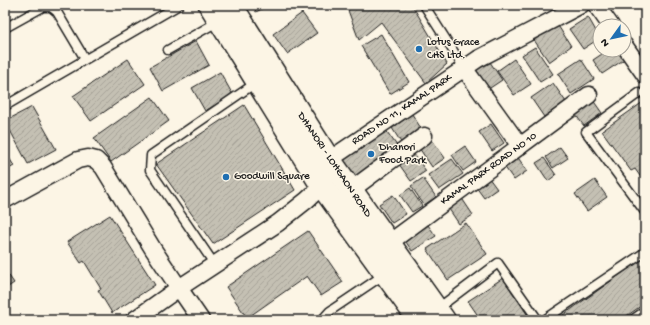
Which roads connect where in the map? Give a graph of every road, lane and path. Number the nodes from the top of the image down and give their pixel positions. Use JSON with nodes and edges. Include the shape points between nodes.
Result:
{"nodes":[{"id":1,"x":179,"y":5,"type":"edge"},
{"id":2,"x":424,"y":5,"type":"edge"},
{"id":3,"x":581,"y":5,"type":"edge"},
{"id":4,"x":596,"y":5,"type":"edge"},
{"id":5,"x":220,"y":10,"type":"edge"},
{"id":6,"x":605,"y":18,"type":"edge"},
{"id":7,"x":5,"y":28,"type":"edge"},
{"id":8,"x":168,"y":50,"type":"dead end"},
{"id":9,"x":632,"y":56,"type":"edge"},
{"id":10,"x":85,"y":59,"type":"junction"},
{"id":11,"x":464,"y":68,"type":"junction"},
{"id":12,"x":645,"y":75,"type":"edge"},
{"id":13,"x":258,"y":82,"type":"junction"},
{"id":14,"x":639,"y":93,"type":"dead end"},
{"id":15,"x":589,"y":95,"type":"dead end"},
{"id":16,"x":5,"y":106,"type":"edge"},
{"id":17,"x":424,"y":136,"type":"dead end"},
{"id":18,"x":520,"y":146,"type":"junction"},
{"id":19,"x":329,"y":160,"type":"junction"},
{"id":20,"x":322,"y":186,"type":"junction"},
{"id":21,"x":351,"y":190,"type":"junction"},
{"id":22,"x":5,"y":200,"type":"edge"},
{"id":23,"x":645,"y":212,"type":"edge"},
{"id":24,"x":389,"y":243,"type":"junction"},
{"id":25,"x":645,"y":252,"type":"edge"},
{"id":26,"x":215,"y":265,"type":"junction"},
{"id":27,"x":385,"y":273,"type":"junction"},
{"id":28,"x":180,"y":288,"type":"junction"},
{"id":29,"x":645,"y":311,"type":"edge"},
{"id":30,"x":433,"y":317,"type":"edge"},
{"id":31,"x":134,"y":320,"type":"edge"},
{"id":32,"x":201,"y":320,"type":"edge"},
{"id":33,"x":322,"y":320,"type":"edge"},
{"id":34,"x":538,"y":320,"type":"edge"},
{"id":35,"x":544,"y":320,"type":"edge"},
{"id":36,"x":632,"y":320,"type":"edge"}],
"edges":[{"from":1,"to":10,"type":"lane"},
{"from":2,"to":11,"type":"lane"},
{"from":3,"to":11,"type":"street","name":"ROAD NO 11, KAMAL PARK"},
{"from":4,"to":6,"type":"street"},
{"from":5,"to":8,"type":"lane"},
{"from":5,"to":13,"type":"main road","name":"DHANORI - LOHGAON ROAD"},
{"from":5,"to":19,"type":"main road","name":"DHANORI - LOHGAON ROAD"},
{"from":7,"to":10,"type":"lane","via":[[43,7],[51,7],[57,12]]},
{"from":9,"to":12,"type":"street"},
{"from":10,"to":16,"type":"lane"},
{"from":11,"to":18,"type":"street"},
{"from":11,"to":19,"type":"street","name":"ROAD NO 11, KAMAL PARK"},
{"from":13,"to":20,"type":"main road","name":"DHANORI - LOHGAON ROAD"},
{"from":13,"to":26,"type":"lane","via":[[151,155],[150,170]]},
{"from":14,"to":23,"type":"lane","via":[[586,132]]},
{"from":15,"to":18,"type":"street","name":"KAMAL PARK ROAD NO 10"},
{"from":17,"to":21,"type":"street"},
{"from":18,"to":24,"type":"street","name":"KAMAL PARK ROAD NO 10"},
{"from":19,"to":20,"type":"street"},
{"from":19,"to":21,"type":"main road","name":"DHANORI - LOHGAON ROAD"},
{"from":20,"to":26,"type":"street","via":[[278,223]]},
{"from":20,"to":27,"type":"main road","name":"DHANORI - LOHGAON ROAD"},
{"from":21,"to":24,"type":"main road","name":"DHANORI - LOHGAON ROAD"},
{"from":22,"to":28,"type":"street","via":[[78,160],[96,160],[108,174],[153,249]]},
{"from":24,"to":30,"type":"main road","name":"DHANORI - LOHGAON ROAD"},
{"from":25,"to":35,"type":"lane"},
{"from":26,"to":28,"type":"street"},
{"from":27,"to":30,"type":"main road","name":"DHANORI - LOHGAON ROAD"},
{"from":27,"to":33,"type":"lane","via":[[330,311]]},
{"from":28,"to":31,"type":"street"},
{"from":28,"to":32,"type":"street"},
{"from":29,"to":36,"type":"lane"},
{"from":30,"to":34,"type":"lane","via":[[498,263]]}]}
